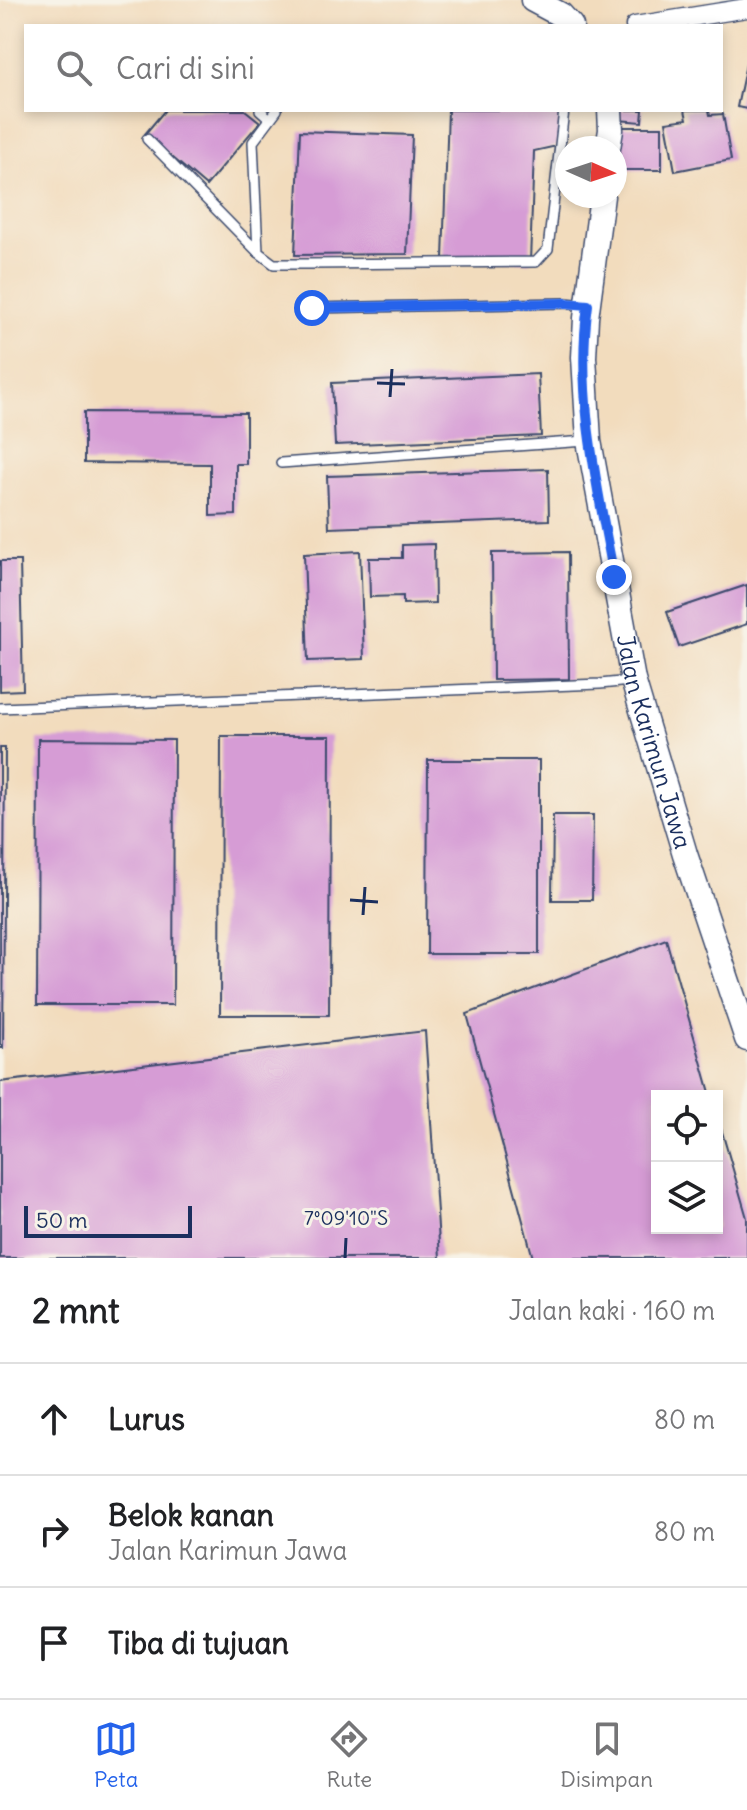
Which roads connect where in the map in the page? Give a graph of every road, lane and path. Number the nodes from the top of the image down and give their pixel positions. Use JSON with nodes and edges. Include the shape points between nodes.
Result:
{"nodes":[{"id":1,"x":533,"y":0,"type":"edge"},
{"id":2,"x":747,"y":8,"type":"edge"},
{"id":3,"x":569,"y":24,"type":"edge"},
{"id":4,"x":647,"y":24,"type":"edge"},
{"id":5,"x":564,"y":112,"type":"edge"},
{"id":6,"x":610,"y":112,"type":"edge"},
{"id":7,"x":273,"y":114,"type":"edge"},
{"id":8,"x":610,"y":136,"type":"edge"},
{"id":9,"x":147,"y":139,"type":"dead end"},
{"id":10,"x":600,"y":208,"type":"edge"},
{"id":11,"x":258,"y":252,"type":"junction"},
{"id":12,"x":588,"y":305,"type":"junction"},
{"id":13,"x":312,"y":308,"type":"dead end"},
{"id":14,"x":589,"y":441,"type":"junction"},
{"id":15,"x":281,"y":463,"type":"dead end"},
{"id":16,"x":633,"y":680,"type":"junction"},
{"id":17,"x":0,"y":708,"type":"edge"},
{"id":18,"x":747,"y":1039,"type":"edge"}],
"edges":[{"from":1,"to":3,"type":"street"},
{"from":2,"to":4,"type":"street"},
{"from":5,"to":11,"type":"lane","via":[[548,249],[536,262],[274,264]]},
{"from":6,"to":8,"type":"street"},
{"from":7,"to":11,"type":"lane","via":[[253,142]]},
{"from":9,"to":11,"type":"lane"},
{"from":10,"to":12,"type":"street","name":"Jalan Karimun Jawa"},
{"from":12,"to":13,"type":"lane"},
{"from":12,"to":14,"type":"street","name":"Jalan Karimun Jawa","via":[[584,357]]},
{"from":14,"to":15,"type":"lane"},
{"from":14,"to":16,"type":"street","name":"Jalan Karimun Jawa"},
{"from":16,"to":17,"type":"lane"},
{"from":16,"to":18,"type":"street","name":"Jalan Karimun Jawa"}]}
